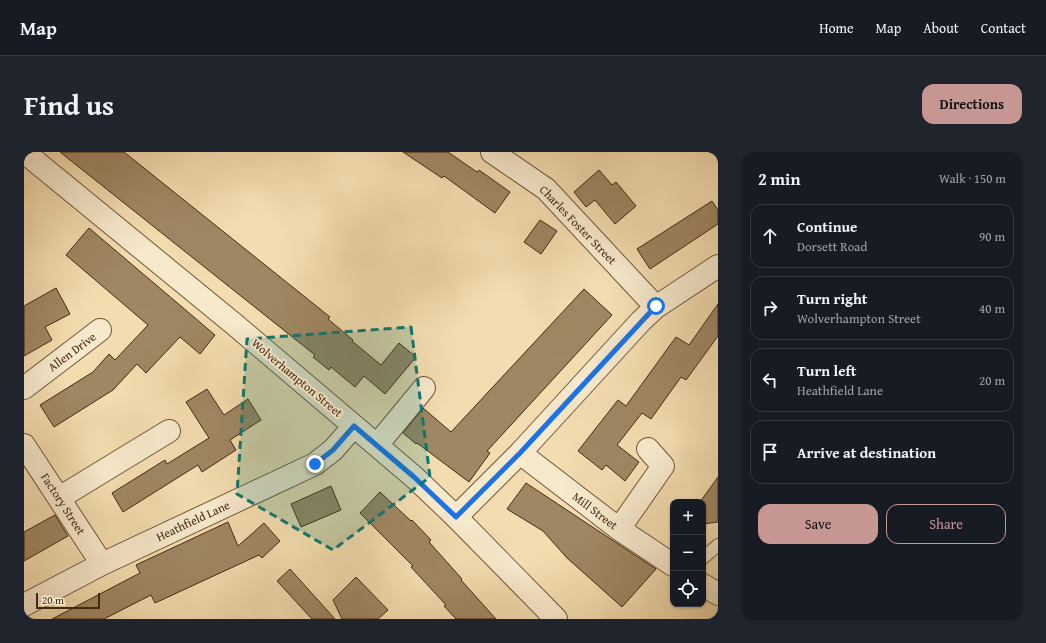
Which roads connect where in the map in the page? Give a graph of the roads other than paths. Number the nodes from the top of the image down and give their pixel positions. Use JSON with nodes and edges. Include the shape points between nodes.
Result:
{"nodes":[{"id":1,"x":24,"y":152,"type":"edge"},
{"id":2,"x":492,"y":152,"type":"edge"},
{"id":3,"x":718,"y":266,"type":"edge"},
{"id":4,"x":656,"y":306,"type":"junction"},
{"id":5,"x":100,"y":330,"type":"dead end"},
{"id":6,"x":24,"y":388,"type":"edge"},
{"id":7,"x":424,"y":388,"type":"dead end"},
{"id":8,"x":354,"y":426,"type":"junction"},
{"id":9,"x":169,"y":431,"type":"dead end"},
{"id":10,"x":377,"y":445,"type":"junction"},
{"id":11,"x":648,"y":449,"type":"dead end"},
{"id":12,"x":26,"y":452,"type":"edge"},
{"id":13,"x":520,"y":453,"type":"junction"},
{"id":14,"x":59,"y":498,"type":"junction"},
{"id":15,"x":456,"y":517,"type":"junction"},
{"id":16,"x":619,"y":529,"type":"junction"},
{"id":17,"x":718,"y":545,"type":"edge"},
{"id":18,"x":706,"y":555,"type":"edge"},
{"id":19,"x":670,"y":563,"type":"edge"},
{"id":20,"x":102,"y":564,"type":"junction"},
{"id":21,"x":706,"y":586,"type":"edge"},
{"id":22,"x":718,"y":594,"type":"edge"},
{"id":23,"x":24,"y":605,"type":"edge"},
{"id":24,"x":556,"y":619,"type":"edge"}],
"edges":[{"from":1,"to":8,"type":"street","name":"Wolverhampton Street","via":[[228,318]]},
{"from":2,"to":4,"type":"street","name":"Charles Foster Street","via":[[546,189]]},
{"from":3,"to":4,"type":"street"},
{"from":4,"to":13,"type":"street"},
{"from":5,"to":6,"type":"street","name":"Allen Drive"},
{"from":7,"to":10,"type":"street"},
{"from":8,"to":10,"type":"street","name":"Wolverhampton Street"},
{"from":8,"to":20,"type":"street","name":"Heathfield Lane","via":[[333,450],[315,464]]},
{"from":9,"to":14,"type":"street"},
{"from":10,"to":15,"type":"street","name":"Wolverhampton Street"},
{"from":11,"to":16,"type":"street","via":[[663,466]]},
{"from":12,"to":14,"type":"street","name":"Factory Street"},
{"from":13,"to":15,"type":"street"},
{"from":13,"to":16,"type":"street","name":"Mill Street"},
{"from":14,"to":20,"type":"street","name":"Factory Street"},
{"from":15,"to":24,"type":"street","name":"Wolverhampton Street"},
{"from":16,"to":19,"type":"street","name":"Mill Street"},
{"from":17,"to":18,"type":"lane"},
{"from":20,"to":23,"type":"street","name":"Heathfield Lane"},
{"from":21,"to":22,"type":"street"}]}
